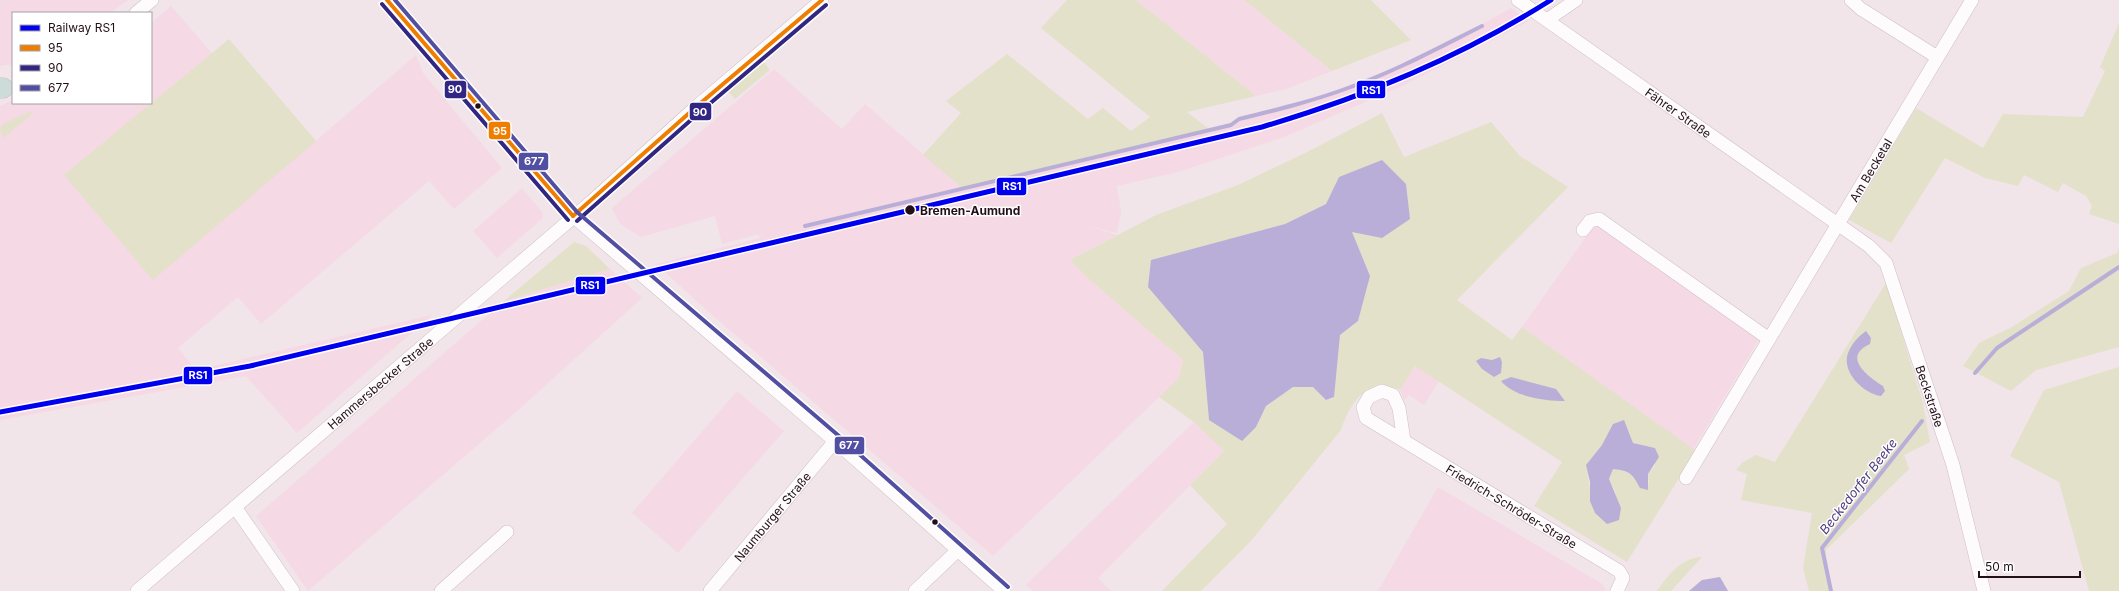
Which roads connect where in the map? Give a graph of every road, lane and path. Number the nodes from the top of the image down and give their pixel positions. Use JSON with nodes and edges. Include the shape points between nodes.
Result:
{"nodes":[{"id":1,"x":152,"y":0,"type":"edge"},
{"id":2,"x":387,"y":0,"type":"edge"},
{"id":3,"x":822,"y":0,"type":"edge"},
{"id":4,"x":1518,"y":0,"type":"edge"},
{"id":5,"x":1576,"y":0,"type":"edge"},
{"id":6,"x":1851,"y":0,"type":"edge"},
{"id":7,"x":1972,"y":0,"type":"edge"},
{"id":8,"x":137,"y":12,"type":"edge"},
{"id":9,"x":1547,"y":20,"type":"junction"},
{"id":10,"x":1937,"y":57,"type":"junction"},
{"id":11,"x":573,"y":216,"type":"junction"},
{"id":12,"x":1838,"y":226,"type":"junction"},
{"id":13,"x":1584,"y":230,"type":"dead end"},
{"id":14,"x":1769,"y":339,"type":"junction"},
{"id":15,"x":835,"y":441,"type":"junction"},
{"id":16,"x":1404,"y":441,"type":"dead end"},
{"id":17,"x":1686,"y":478,"type":"dead end"},
{"id":18,"x":235,"y":507,"type":"junction"},
{"id":19,"x":507,"y":532,"type":"dead end"},
{"id":20,"x":958,"y":550,"type":"junction"},
{"id":21,"x":137,"y":591,"type":"edge"},
{"id":22,"x":294,"y":591,"type":"edge"},
{"id":23,"x":441,"y":591,"type":"edge"},
{"id":24,"x":710,"y":591,"type":"edge"},
{"id":25,"x":915,"y":591,"type":"edge"},
{"id":26,"x":1004,"y":591,"type":"edge"},
{"id":27,"x":1617,"y":591,"type":"edge"},
{"id":28,"x":1984,"y":591,"type":"edge"}],
"edges":[{"from":1,"to":8,"type":"street"},
{"from":2,"to":11,"type":"street"},
{"from":3,"to":11,"type":"street","name":"Hammersbecker Straße"},
{"from":4,"to":9,"type":"street","name":"Fährer Straße"},
{"from":5,"to":9,"type":"street"},
{"from":6,"to":10,"type":"street"},
{"from":7,"to":10,"type":"street","name":"Am Becketal"},
{"from":9,"to":12,"type":"street","name":"Fährer Straße"},
{"from":10,"to":12,"type":"street","name":"Am Becketal"},
{"from":11,"to":15,"type":"street"},
{"from":11,"to":18,"type":"street","name":"Hammersbecker Straße"},
{"from":12,"to":14,"type":"street","name":"Am Becketal"},
{"from":12,"to":28,"type":"street","name":"Beckstraße","via":[[1870,246],[1886,263],[1953,465]]},
{"from":13,"to":14,"type":"street","via":[[1590,221],[1599,219]]},
{"from":14,"to":17,"type":"street","name":"Am Becketal"},
{"from":15,"to":20,"type":"street"},
{"from":15,"to":24,"type":"street","name":"Naumburger Straße"},
{"from":16,"to":27,"type":"street","name":"Friedrich-Schröder-Straße","via":[[1619,571],[1623,578]]},
{"from":18,"to":21,"type":"street","name":"Hammersbecker Straße"},
{"from":18,"to":22,"type":"street"},
{"from":19,"to":23,"type":"street"},
{"from":20,"to":25,"type":"street"},
{"from":20,"to":26,"type":"street"}]}
